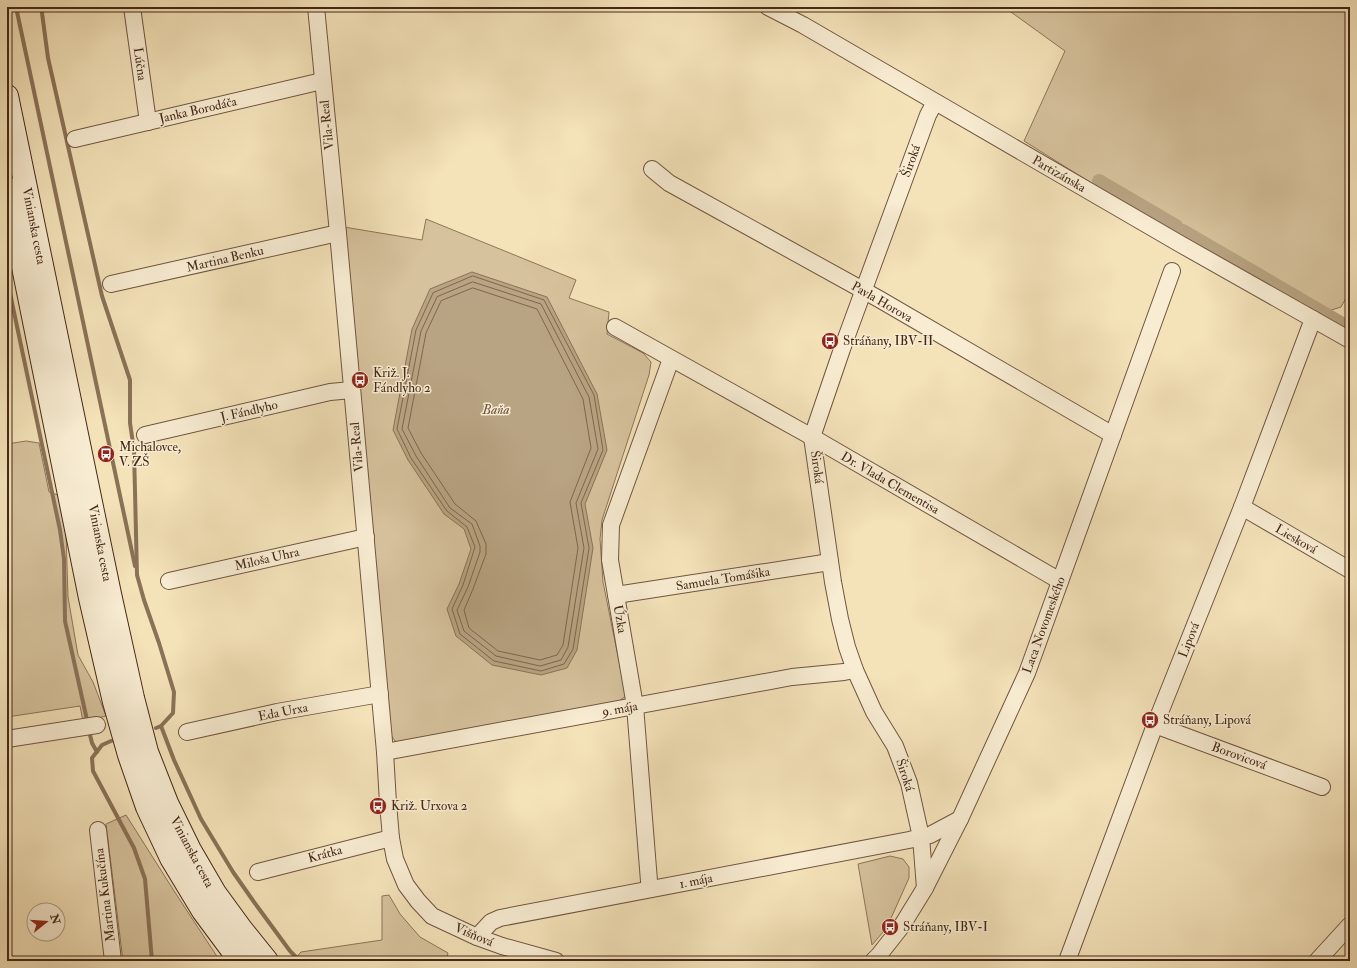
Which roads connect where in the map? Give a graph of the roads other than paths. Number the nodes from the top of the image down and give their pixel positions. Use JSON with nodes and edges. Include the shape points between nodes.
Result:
{"nodes":[{"id":1,"x":132,"y":7,"type":"edge"},
{"id":2,"x":316,"y":7,"type":"edge"},
{"id":3,"x":768,"y":7,"type":"edge"},
{"id":4,"x":322,"y":81,"type":"junction"},
{"id":5,"x":7,"y":96,"type":"edge"},
{"id":6,"x":935,"y":102,"type":"junction"},
{"id":7,"x":148,"y":122,"type":"junction"},
{"id":8,"x":75,"y":139,"type":"dead end"},
{"id":9,"x":652,"y":169,"type":"dead end"},
{"id":10,"x":7,"y":188,"type":"edge"},
{"id":11,"x":338,"y":233,"type":"junction"},
{"id":12,"x":1172,"y":271,"type":"dead end"},
{"id":13,"x":111,"y":284,"type":"dead end"},
{"id":14,"x":863,"y":291,"type":"junction"},
{"id":15,"x":1313,"y":319,"type":"junction"},
{"id":16,"x":615,"y":327,"type":"dead end"},
{"id":17,"x":1350,"y":340,"type":"edge"},
{"id":18,"x":671,"y":359,"type":"junction"},
{"id":19,"x":352,"y":390,"type":"junction"},
{"id":20,"x":145,"y":435,"type":"dead end"},
{"id":21,"x":1113,"y":435,"type":"junction"},
{"id":22,"x":812,"y":437,"type":"junction"},
{"id":23,"x":1242,"y":507,"type":"junction"},
{"id":24,"x":366,"y":537,"type":"junction"},
{"id":25,"x":830,"y":562,"type":"junction"},
{"id":26,"x":1350,"y":570,"type":"edge"},
{"id":27,"x":169,"y":581,"type":"dead end"},
{"id":28,"x":1060,"y":581,"type":"junction"},
{"id":29,"x":616,"y":595,"type":"junction"},
{"id":30,"x":855,"y":670,"type":"junction"},
{"id":31,"x":380,"y":694,"type":"junction"},
{"id":32,"x":635,"y":706,"type":"junction"},
{"id":33,"x":97,"y":724,"type":"dead end"},
{"id":34,"x":1155,"y":725,"type":"junction"},
{"id":35,"x":187,"y":732,"type":"dead end"},
{"id":36,"x":7,"y":739,"type":"edge"},
{"id":37,"x":385,"y":752,"type":"junction"},
{"id":38,"x":1322,"y":787,"type":"dead end"},
{"id":39,"x":960,"y":819,"type":"junction"},
{"id":40,"x":98,"y":830,"type":"dead end"},
{"id":41,"x":921,"y":837,"type":"junction"},
{"id":42,"x":391,"y":838,"type":"junction"},
{"id":43,"x":258,"y":872,"type":"dead end"},
{"id":44,"x":406,"y":885,"type":"joint"},
{"id":45,"x":925,"y":888,"type":"junction"},
{"id":46,"x":651,"y":889,"type":"junction"},
{"id":47,"x":1350,"y":925,"type":"edge"},
{"id":48,"x":477,"y":937,"type":"junction"},
{"id":49,"x":877,"y":959,"type":"edge"},
{"id":50,"x":113,"y":961,"type":"edge"},
{"id":51,"x":240,"y":961,"type":"edge"},
{"id":52,"x":267,"y":961,"type":"edge"},
{"id":53,"x":556,"y":961,"type":"edge"},
{"id":54,"x":1067,"y":961,"type":"edge"},
{"id":55,"x":1317,"y":961,"type":"edge"}],
"edges":[{"from":1,"to":7,"type":"street","name":"Lúčna"},
{"from":2,"to":4,"type":"street","name":"Vila-Real"},
{"from":3,"to":6,"type":"street","name":"Partizánska"},
{"from":4,"to":7,"type":"street","name":"Janka Borodáča"},
{"from":4,"to":11,"type":"street","name":"Vila-Real"},
{"from":5,"to":52,"type":"main road","name":"Vinianska cesta","via":[[112,602],[147,752],[166,803],[190,850],[215,893]]},
{"from":6,"to":14,"type":"street","name":"Široká"},
{"from":6,"to":15,"type":"street","name":"Partizánska"},
{"from":7,"to":8,"type":"street","name":"Janka Borodáča"},
{"from":9,"to":14,"type":"street","name":"Pavla Horova","via":[[669,182]]},
{"from":10,"to":51,"type":"main road","name":"Vinianska cesta","via":[[90,598],[129,755],[147,807],[171,858],[204,911]]},
{"from":11,"to":13,"type":"street","name":"Martina Benku"},
{"from":11,"to":19,"type":"street","name":"Vila-Real"},
{"from":12,"to":21,"type":"street","name":"Laca Novomeského"},
{"from":14,"to":21,"type":"street","name":"Pavla Horova"},
{"from":14,"to":22,"type":"street","name":"Široká"},
{"from":15,"to":17,"type":"street","name":"Partizánska"},
{"from":15,"to":23,"type":"street","name":"Lipová"},
{"from":16,"to":18,"type":"street","name":"Dr. Vlada Clementisa"},
{"from":18,"to":22,"type":"street","name":"Dr. Vlada Clementisa"},
{"from":18,"to":29,"type":"street","name":"Úzka","via":[[611,525],[610,560]]},
{"from":19,"to":20,"type":"street","name":"J. Fándlyho","via":[[330,392]]},
{"from":19,"to":24,"type":"street","name":"Vila-Real"},
{"from":21,"to":28,"type":"street","name":"Laca Novomeského"},
{"from":22,"to":25,"type":"street","name":"Široká"},
{"from":22,"to":28,"type":"street","name":"Dr. Vlada Clementisa"},
{"from":23,"to":26,"type":"street","name":"Liesková"},
{"from":23,"to":34,"type":"street","name":"Lipová"},
{"from":24,"to":27,"type":"street","name":"Miloša Uhra"},
{"from":24,"to":31,"type":"street","name":"Vila-Real"},
{"from":25,"to":29,"type":"street","name":"Samuela Tomášika"},
{"from":25,"to":30,"type":"street","name":"Široká","via":[[840,619]]},
{"from":28,"to":39,"type":"street","name":"Laca Novomeského","via":[[1027,673]]},
{"from":29,"to":32,"type":"street","name":"Úzka"},
{"from":30,"to":32,"type":"street","name":"9. mája","via":[[792,677]]},
{"from":30,"to":41,"type":"street","name":"Široká","via":[[874,712],[895,746],[909,783]]},
{"from":31,"to":35,"type":"street","name":"Eda Urxa","via":[[277,712]]},
{"from":31,"to":37,"type":"street","name":"Vila-Real"},
{"from":32,"to":37,"type":"street","name":"9. mája"},
{"from":32,"to":46,"type":"street","name":"Úzka"},
{"from":33,"to":36,"type":"street"},
{"from":34,"to":38,"type":"street","name":"Borovicová"},
{"from":34,"to":54,"type":"street","name":"Lipová"},
{"from":37,"to":42,"type":"street","name":"Vila-Real"},
{"from":39,"to":41,"type":"street","name":"1. mája"},
{"from":39,"to":45,"type":"street","name":"Laca Novomeského"},
{"from":40,"to":50,"type":"street","name":"Martina Kukučína"},
{"from":41,"to":45,"type":"street","name":"Široká"},
{"from":41,"to":46,"type":"street","name":"1. mája"},
{"from":42,"to":43,"type":"street","name":"Krátka"},
{"from":42,"to":44,"type":"street","name":"Vila-Real","via":[[395,859]]},
{"from":44,"to":48,"type":"street","name":"Višňová","via":[[432,916]]},
{"from":45,"to":49,"type":"street","name":"Laca Novomeského"},
{"from":46,"to":48,"type":"street","name":"1. mája","via":[[500,918],[491,922]]},
{"from":47,"to":55,"type":"street"},
{"from":48,"to":53,"type":"street","name":"Višňová"}]}
